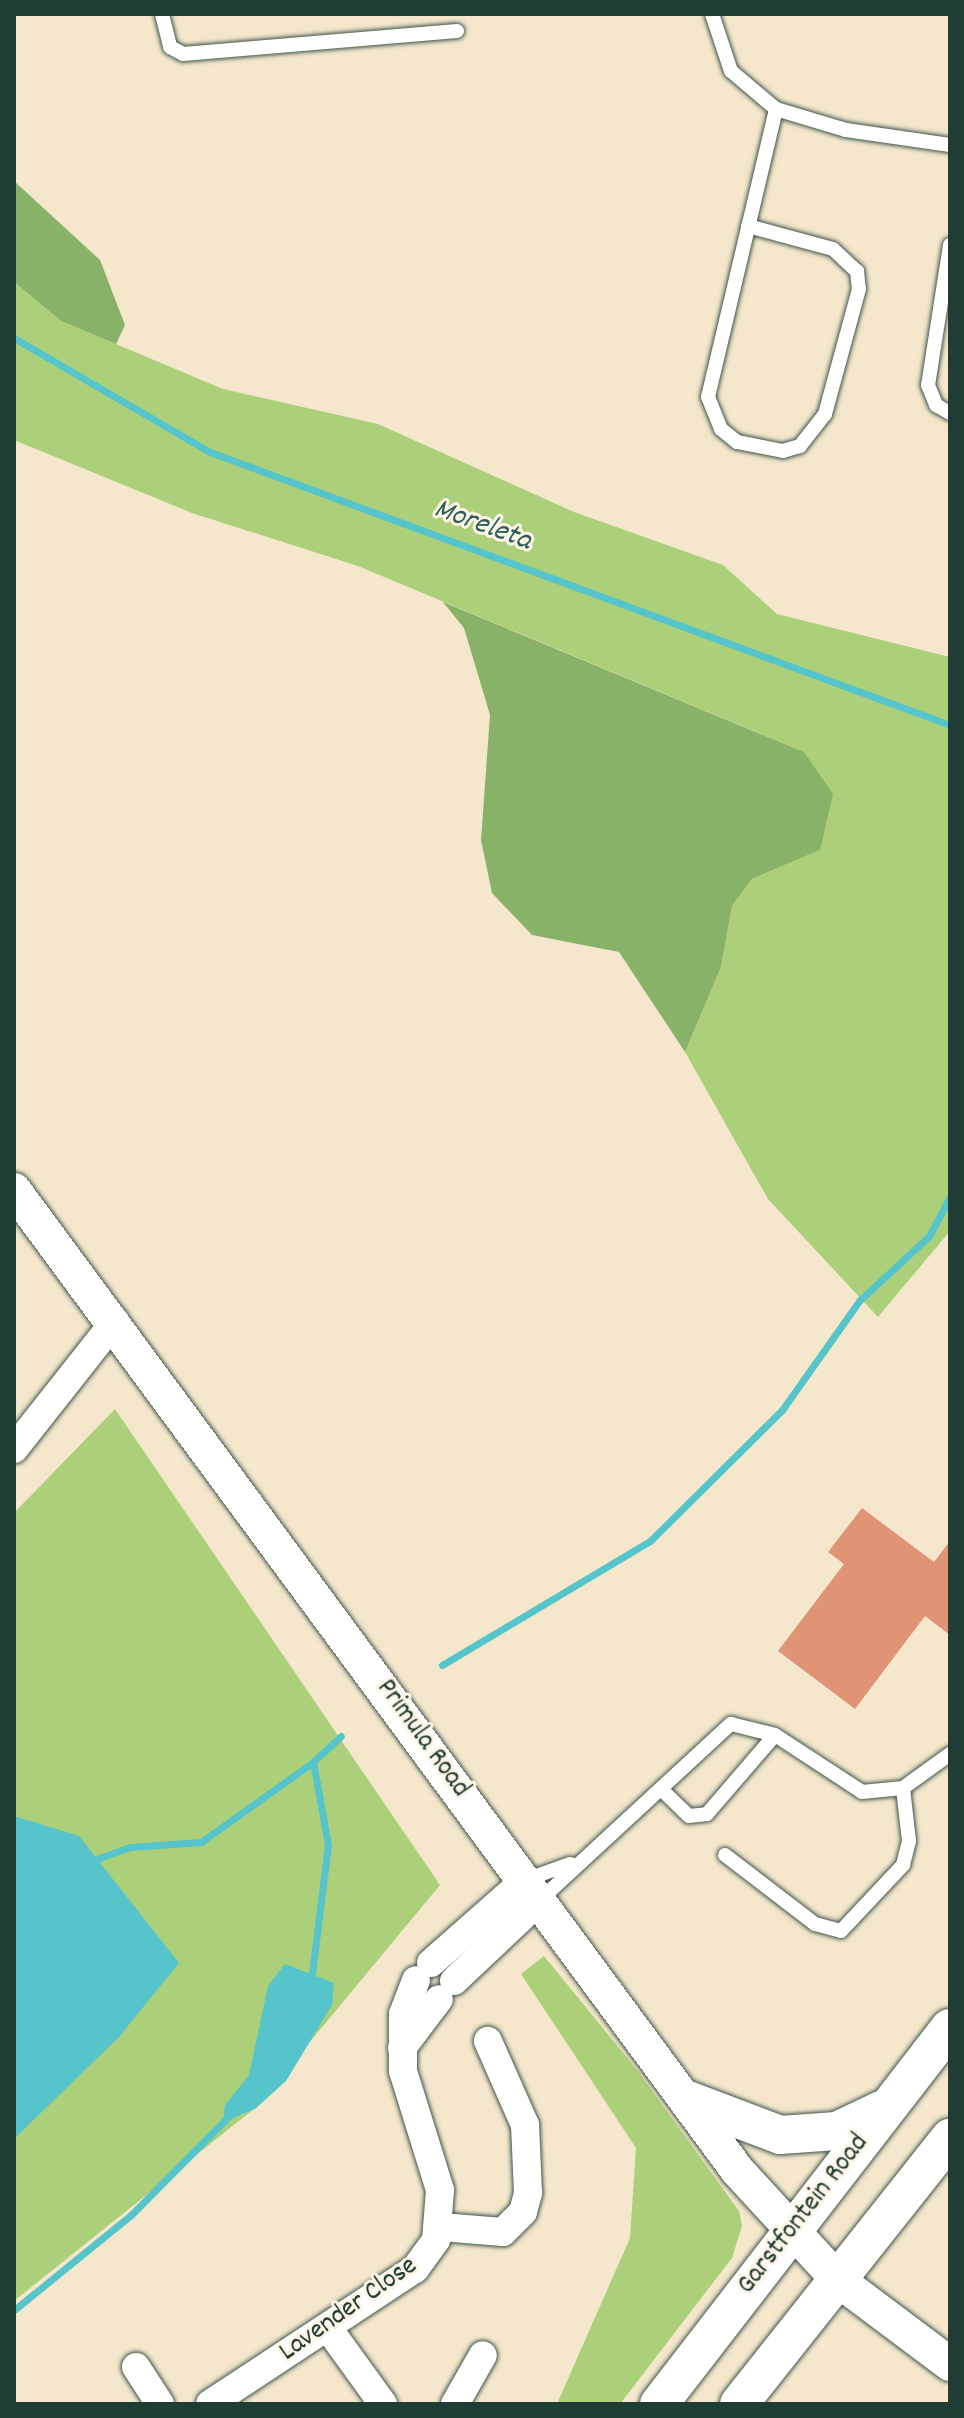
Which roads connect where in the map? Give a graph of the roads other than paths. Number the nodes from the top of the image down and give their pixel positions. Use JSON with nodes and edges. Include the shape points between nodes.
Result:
{"nodes":[{"id":1,"x":162,"y":14,"type":"edge"},
{"id":2,"x":712,"y":14,"type":"edge"},
{"id":3,"x":457,"y":31,"type":"dead end"},
{"id":4,"x":776,"y":109,"type":"junction"},
{"id":5,"x":950,"y":145,"type":"edge"},
{"id":6,"x":748,"y":226,"type":"junction"},
{"id":7,"x":950,"y":245,"type":"edge"},
{"id":8,"x":950,"y":413,"type":"edge"},
{"id":9,"x":14,"y":1190,"type":"edge"},
{"id":10,"x":115,"y":1321,"type":"junction"},
{"id":11,"x":14,"y":1449,"type":"edge"},
{"id":12,"x":775,"y":1735,"type":"junction"},
{"id":13,"x":950,"y":1754,"type":"edge"},
{"id":14,"x":903,"y":1788,"type":"junction"},
{"id":15,"x":662,"y":1790,"type":"junction"},
{"id":16,"x":725,"y":1855,"type":"dead end"},
{"id":17,"x":574,"y":1863,"type":"junction"},
{"id":18,"x":533,"y":1890,"type":"junction"},
{"id":19,"x":472,"y":1921,"type":"junction"},
{"id":20,"x":490,"y":1944,"type":"junction"},
{"id":21,"x":950,"y":2028,"type":"edge"},
{"id":22,"x":488,"y":2041,"type":"dead end"},
{"id":23,"x":402,"y":2048,"type":"junction"},
{"id":24,"x":688,"y":2100,"type":"junction"},
{"id":25,"x":888,"y":2107,"type":"junction"},
{"id":26,"x":950,"y":2138,"type":"edge"},
{"id":27,"x":441,"y":2227,"type":"junction"},
{"id":28,"x":790,"y":2232,"type":"junction"},
{"id":29,"x":838,"y":2280,"type":"junction"},
{"id":30,"x":328,"y":2328,"type":"junction"},
{"id":31,"x":483,"y":2355,"type":"dead end"},
{"id":32,"x":950,"y":2364,"type":"edge"},
{"id":33,"x":136,"y":2367,"type":"dead end"},
{"id":34,"x":160,"y":2404,"type":"edge"},
{"id":35,"x":210,"y":2404,"type":"edge"},
{"id":36,"x":383,"y":2404,"type":"edge"},
{"id":37,"x":455,"y":2404,"type":"edge"},
{"id":38,"x":659,"y":2404,"type":"edge"},
{"id":39,"x":739,"y":2404,"type":"edge"}],
"edges":[{"from":1,"to":3,"type":"lane","via":[[170,47],[183,54]]},
{"from":2,"to":4,"type":"lane","via":[[731,71]]},
{"from":4,"to":5,"type":"lane","via":[[846,130]]},
{"from":4,"to":6,"type":"lane"},
{"from":6,"to":6,"type":"lane","via":[[708,397],[721,429],[737,442],[783,451],[800,446],[825,414],[859,289],[857,271],[833,249]]},
{"from":7,"to":8,"type":"lane","via":[[928,385],[936,405]]},
{"from":9,"to":10,"type":"street","name":"Primula Road"},
{"from":10,"to":11,"type":"street"},
{"from":10,"to":18,"type":"street","name":"Primula Road"},
{"from":12,"to":14,"type":"lane","via":[[843,1785],[862,1792]]},
{"from":12,"to":15,"type":"lane","via":[[743,1722],[717,1731]]},
{"from":12,"to":15,"type":"lane","via":[[707,1814],[689,1816]]},
{"from":13,"to":14,"type":"lane"},
{"from":14,"to":16,"type":"lane","via":[[903,1865],[841,1931],[815,1924]]},
{"from":15,"to":17,"type":"lane"},
{"from":17,"to":18,"type":"lane"},
{"from":17,"to":18,"type":"lane"},
{"from":18,"to":19,"type":"street"},
{"from":18,"to":20,"type":"street"},
{"from":18,"to":24,"type":"street","name":"Primula Road"},
{"from":19,"to":20,"type":"lane"},
{"from":19,"to":23,"type":"street","via":[[424,1971],[403,2014]]},
{"from":20,"to":23,"type":"street"},
{"from":21,"to":25,"type":"main road","name":"Garstfontein Road"},
{"from":22,"to":27,"type":"street","via":[[525,2125],[528,2193],[523,2212],[503,2232]]},
{"from":23,"to":27,"type":"street","via":[[406,2091],[440,2190]]},
{"from":24,"to":25,"type":"main road","via":[[744,2127],[809,2137]]},
{"from":24,"to":28,"type":"street","name":"Primula Road"},
{"from":25,"to":28,"type":"main road","name":"Garstfontein Road"},
{"from":26,"to":29,"type":"main road"},
{"from":27,"to":30,"type":"street","name":"Lavender Close","via":[[415,2269]]},
{"from":28,"to":29,"type":"street","name":"Primula Road"},
{"from":28,"to":38,"type":"main road","name":"Garstfontein Road"},
{"from":29,"to":32,"type":"street","name":"Primula Road"},
{"from":29,"to":39,"type":"main road"},
{"from":30,"to":35,"type":"street","name":"Lavender Close"},
{"from":30,"to":36,"type":"street"},
{"from":31,"to":37,"type":"street"},
{"from":33,"to":34,"type":"street"}]}
